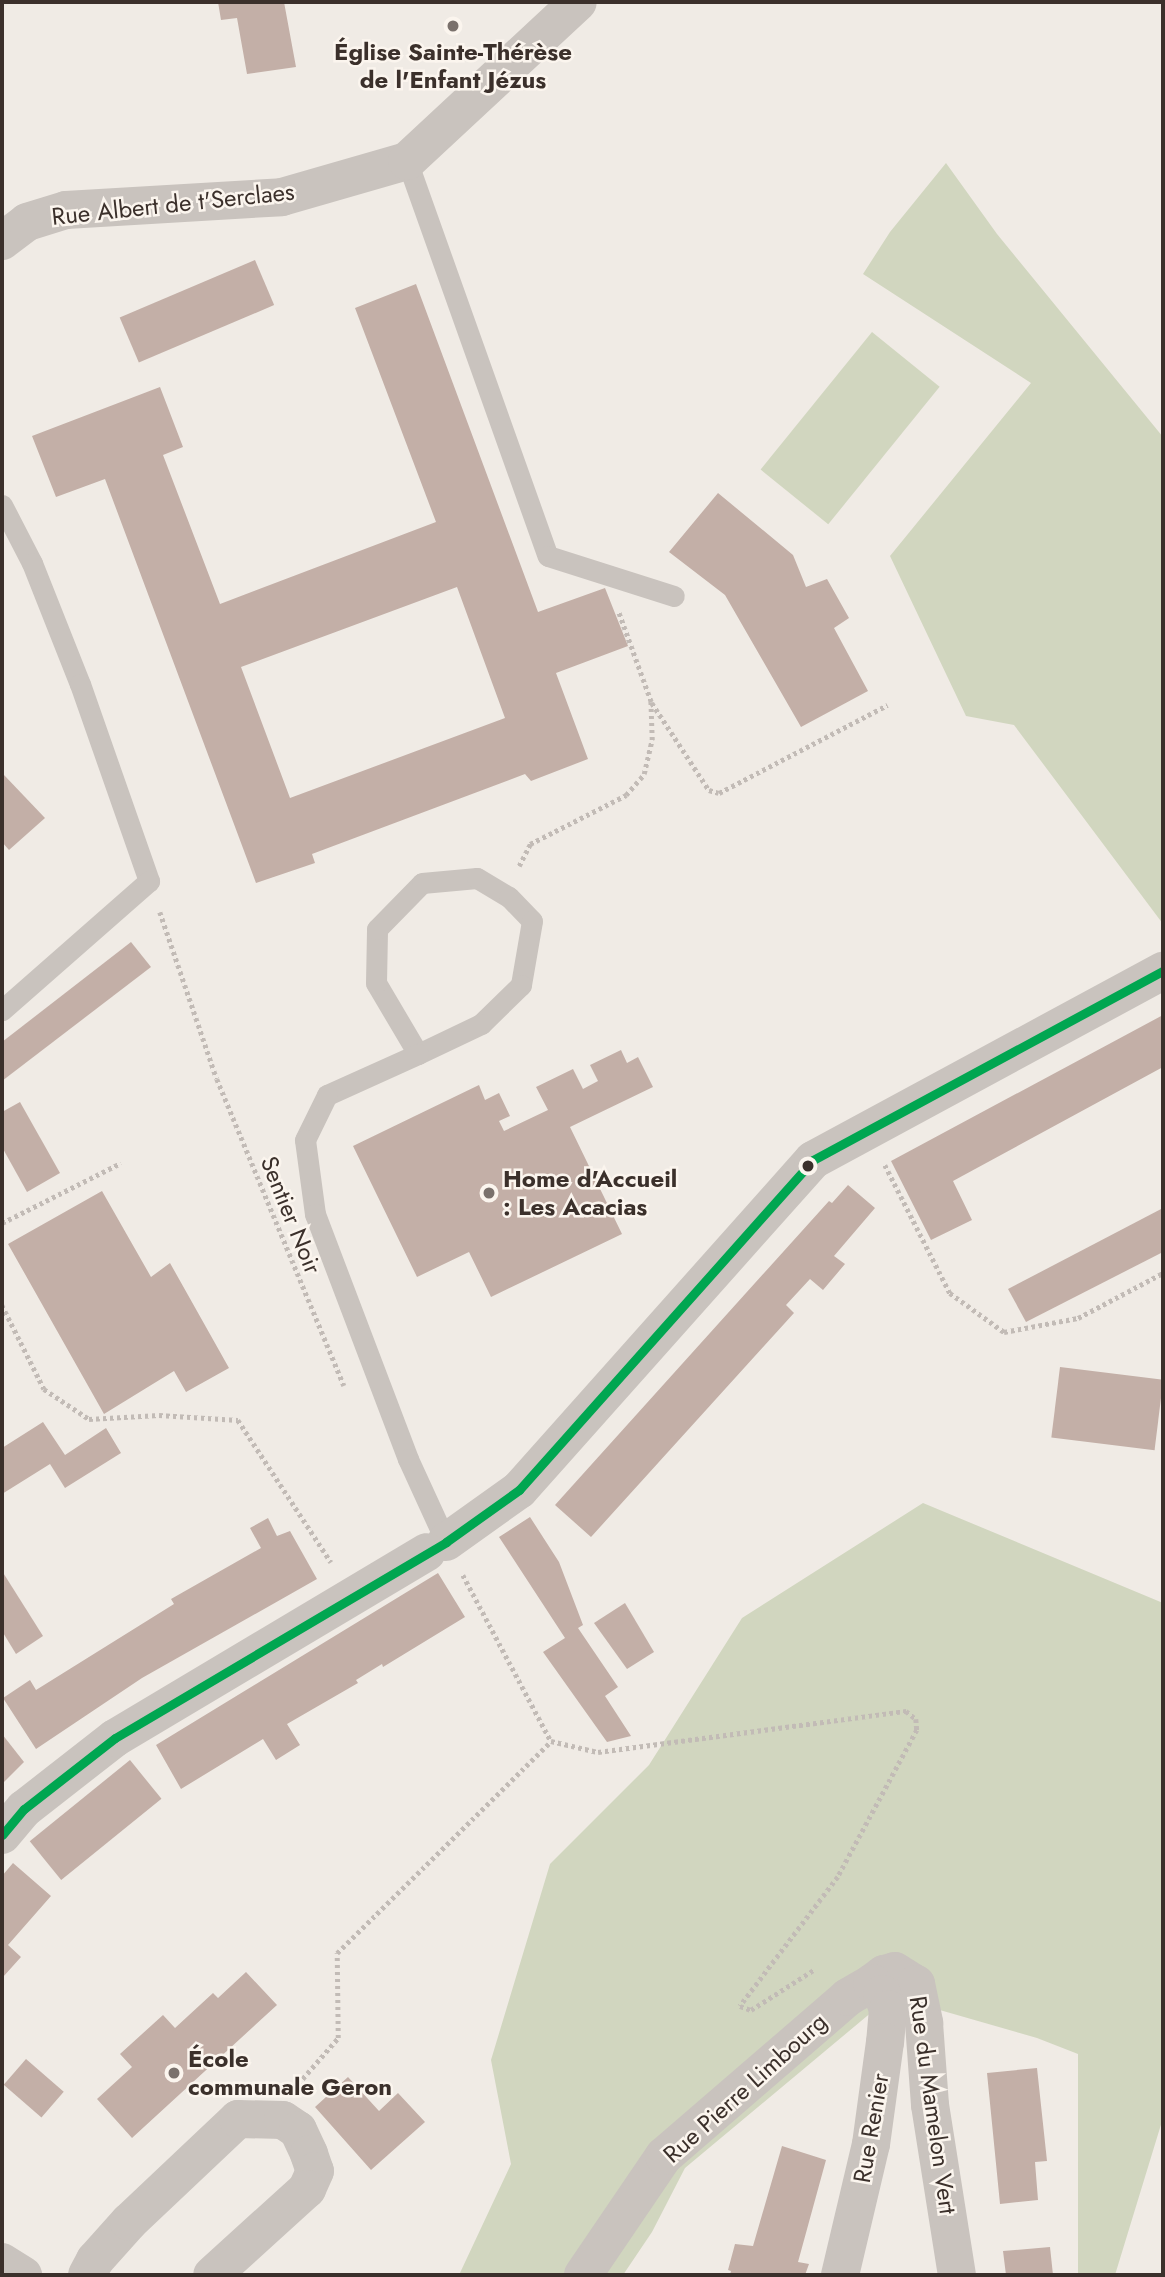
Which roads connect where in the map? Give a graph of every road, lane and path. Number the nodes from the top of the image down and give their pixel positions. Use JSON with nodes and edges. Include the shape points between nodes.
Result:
{"nodes":[{"id":1,"x":578,"y":2,"type":"edge"},
{"id":2,"x":407,"y":161,"type":"junction"},
{"id":3,"x":2,"y":241,"type":"edge"},
{"id":4,"x":2,"y":505,"type":"edge"},
{"id":5,"x":603,"y":572,"type":"junction"},
{"id":6,"x":674,"y":596,"type":"dead end"},
{"id":7,"x":651,"y":702,"type":"junction"},
{"id":8,"x":887,"y":705,"type":"dead end"},
{"id":9,"x":149,"y":881,"type":"junction"},
{"id":10,"x":509,"y":897,"type":"junction"},
{"id":11,"x":1163,"y":971,"type":"edge"},
{"id":12,"x":2,"y":1010,"type":"edge"},
{"id":13,"x":418,"y":1054,"type":"junction"},
{"id":14,"x":867,"y":1130,"type":"junction"},
{"id":15,"x":121,"y":1164,"type":"dead end"},
{"id":16,"x":2,"y":1223,"type":"edge"},
{"id":17,"x":1163,"y":1273,"type":"edge"},
{"id":18,"x":2,"y":1305,"type":"edge"},
{"id":19,"x":345,"y":1389,"type":"dead end"},
{"id":20,"x":436,"y":1547,"type":"junction"},
{"id":21,"x":351,"y":1597,"type":"junction"},
{"id":22,"x":551,"y":1741,"type":"junction"},
{"id":23,"x":2,"y":1835,"type":"edge"},
{"id":24,"x":818,"y":1967,"type":"dead end"},
{"id":25,"x":872,"y":1983,"type":"junction"},
{"id":26,"x":282,"y":2120,"type":"junction"},
{"id":27,"x":2,"y":2262,"type":"edge"},
{"id":28,"x":23,"y":2275,"type":"edge"},
{"id":29,"x":87,"y":2275,"type":"edge"},
{"id":30,"x":212,"y":2275,"type":"edge"},
{"id":31,"x":583,"y":2275,"type":"edge"},
{"id":32,"x":840,"y":2275,"type":"edge"},
{"id":33,"x":957,"y":2275,"type":"edge"}],
"edges":[{"from":1,"to":2,"type":"street","name":"Rue Albert de t'Serclaes"},
{"from":2,"to":3,"type":"street","name":"Rue Albert de t'Serclaes","via":[[282,197],[66,211],[27,222]]},
{"from":2,"to":5,"type":"lane","via":[[548,556]]},
{"from":4,"to":9,"type":"lane","via":[[32,564],[80,684]]},
{"from":5,"to":6,"type":"lane"},
{"from":5,"to":7,"type":"path"},
{"from":7,"to":8,"type":"path","via":[[709,790],[719,793]]},
{"from":7,"to":10,"type":"path","via":[[652,740],[644,774],[626,795],[530,844]]},
{"from":9,"to":12,"type":"lane"},
{"from":9,"to":19,"type":"path","name":"Sentier Noir","via":[[217,1079]]},
{"from":10,"to":13,"type":"lane","via":[[532,921],[521,985],[481,1024]]},
{"from":10,"to":13,"type":"lane","via":[[477,878],[422,883],[376,929],[376,983]]},
{"from":11,"to":14,"type":"street"},
{"from":13,"to":20,"type":"lane","via":[[327,1095],[305,1140],[315,1214],[408,1459]]},
{"from":14,"to":17,"type":"path","via":[[950,1293],[1004,1332],[1078,1318]]},
{"from":14,"to":20,"type":"street","via":[[813,1160],[519,1490]]},
{"from":15,"to":16,"type":"path"},
{"from":18,"to":21,"type":"path","via":[[44,1389],[89,1419],[159,1415],[238,1420]]},
{"from":20,"to":21,"type":"street"},
{"from":20,"to":22,"type":"path"},
{"from":21,"to":23,"type":"street","via":[[115,1738],[24,1809]]},
{"from":22,"to":24,"type":"path","via":[[598,1752],[906,1711],[916,1718],[917,1730],[838,1877],[740,2006],[751,2010]]},
{"from":22,"to":26,"type":"path","via":[[337,1953],[338,2038],[299,2083]]},
{"from":25,"to":31,"type":"street","name":"Rue Pierre Limbourg","via":[[848,1997],[664,2156]]},
{"from":25,"to":32,"type":"street","name":"Rue Renier","via":[[888,2009],[885,2042],[870,2144]]},
{"from":25,"to":33,"type":"street","name":"Rue du Mamelon Vert","via":[[895,1972],[916,1984]]},
{"from":26,"to":29,"type":"street","via":[[238,2119],[130,2222]]},
{"from":26,"to":30,"type":"street","via":[[298,2130],[309,2154],[314,2171],[307,2189]]},
{"from":27,"to":28,"type":"street"}]}
